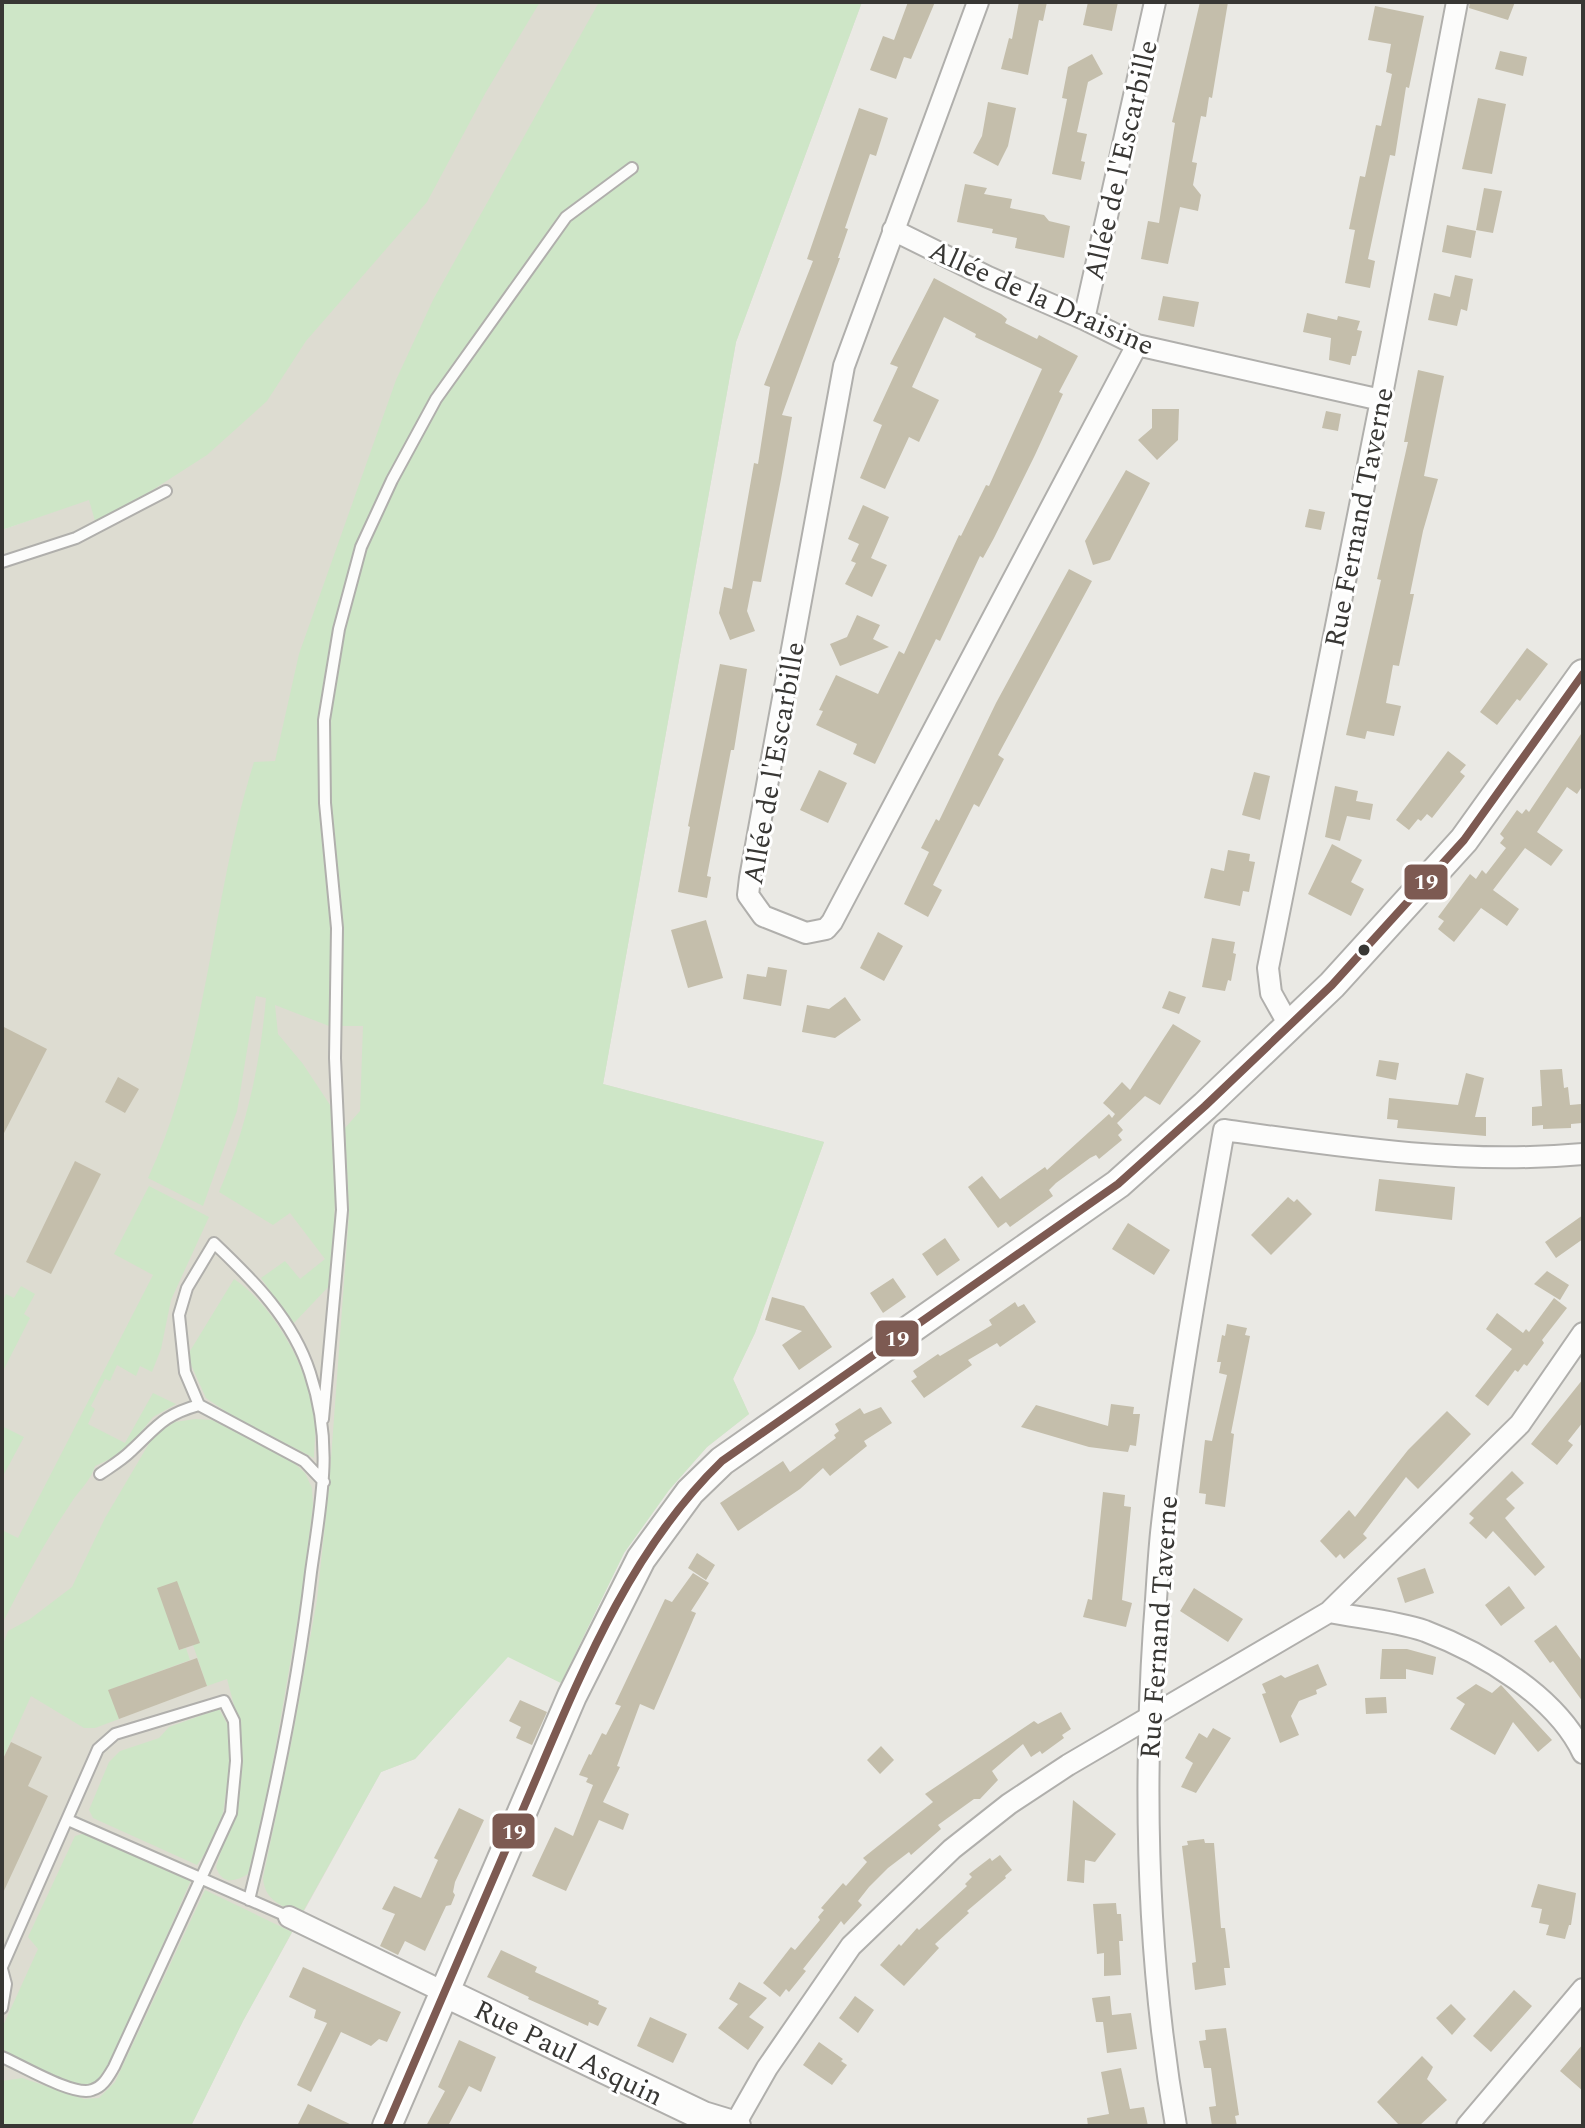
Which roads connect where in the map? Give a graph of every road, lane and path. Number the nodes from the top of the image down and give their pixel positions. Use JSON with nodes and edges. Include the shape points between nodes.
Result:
{"nodes":[{"id":1,"x":978,"y":2,"type":"edge"},
{"id":2,"x":1155,"y":2,"type":"edge"},
{"id":3,"x":1457,"y":2,"type":"edge"},
{"id":4,"x":632,"y":168,"type":"dead end"},
{"id":5,"x":893,"y":230,"type":"junction"},
{"id":6,"x":1084,"y":319,"type":"junction"},
{"id":7,"x":1137,"y":345,"type":"junction"},
{"id":8,"x":1381,"y":400,"type":"junction"},
{"id":9,"x":166,"y":491,"type":"dead end"},
{"id":10,"x":2,"y":562,"type":"edge"},
{"id":11,"x":1583,"y":674,"type":"edge"},
{"id":12,"x":1290,"y":1027,"type":"junction"},
{"id":13,"x":1205,"y":1106,"type":"junction"},
{"id":14,"x":1224,"y":1130,"type":"junction"},
{"id":15,"x":1583,"y":1154,"type":"edge"},
{"id":16,"x":1583,"y":1333,"type":"edge"},
{"id":17,"x":199,"y":1405,"type":"junction"},
{"id":18,"x":323,"y":1419,"type":"junction"},
{"id":19,"x":100,"y":1474,"type":"dead end"},
{"id":20,"x":324,"y":1482,"type":"junction"},
{"id":21,"x":1329,"y":1612,"type":"junction"},
{"id":22,"x":1148,"y":1718,"type":"junction"},
{"id":23,"x":1583,"y":1753,"type":"edge"},
{"id":24,"x":68,"y":1820,"type":"junction"},
{"id":25,"x":201,"y":1878,"type":"junction"},
{"id":26,"x":249,"y":1900,"type":"junction"},
{"id":27,"x":289,"y":1917,"type":"joint"},
{"id":28,"x":2,"y":1968,"type":"edge"},
{"id":29,"x":1583,"y":1989,"type":"edge"},
{"id":30,"x":446,"y":1993,"type":"junction"},
{"id":31,"x":2,"y":2008,"type":"edge"},
{"id":32,"x":2,"y":2057,"type":"edge"},
{"id":33,"x":387,"y":2126,"type":"edge"},
{"id":34,"x":735,"y":2126,"type":"edge"},
{"id":35,"x":1176,"y":2126,"type":"edge"},
{"id":36,"x":1467,"y":2126,"type":"edge"}],
"edges":[{"from":1,"to":5,"type":"street","name":"Allée de l'Escarbille"},
{"from":2,"to":6,"type":"street","name":"Allée de l'Escarbille"},
{"from":3,"to":8,"type":"street","name":"Rue Fernand Taverne"},
{"from":4,"to":18,"type":"lane","via":[[566,217],[436,399],[361,547],[339,629],[324,720],[325,803],[337,928],[335,1058],[342,1210]]},
{"from":5,"to":6,"type":"street","name":"Allée de la Draisine"},
{"from":5,"to":7,"type":"street","name":"Allée de l'Escarbille","via":[[844,366],[750,878],[748,895],[763,916],[806,933],[826,929],[832,922]]},
{"from":6,"to":7,"type":"street","name":"Allée de la Draisine"},
{"from":7,"to":8,"type":"street","name":"Allée de la Draisine"},
{"from":8,"to":12,"type":"street","name":"Rue Fernand Taverne","via":[[1268,968],[1271,993]]},
{"from":9,"to":10,"type":"lane","via":[[76,538]]},
{"from":11,"to":12,"type":"street","via":[[1464,840]]},
{"from":12,"to":13,"type":"street"},
{"from":13,"to":14,"type":"street"},
{"from":13,"to":30,"type":"street","via":[[1118,1184],[722,1461],[690,1492],[641,1559],[572,1696]]},
{"from":14,"to":15,"type":"street","via":[[1386,1153],[1531,1159]]},
{"from":14,"to":22,"type":"street","name":"Rue Fernand Taverne","via":[[1184,1354],[1163,1511]]},
{"from":16,"to":21,"type":"street","via":[[1520,1424]]},
{"from":17,"to":18,"type":"lane","via":[[185,1372],[179,1315],[187,1288],[214,1243],[288,1324],[310,1371]]},
{"from":17,"to":19,"type":"lane","via":[[175,1411]]},
{"from":17,"to":20,"type":"lane","via":[[304,1461]]},
{"from":18,"to":20,"type":"lane"},
{"from":20,"to":26,"type":"lane","via":[[287,1730]]},
{"from":21,"to":22,"type":"street"},
{"from":21,"to":23,"type":"street","via":[[1424,1631],[1504,1669],[1552,1710]]},
{"from":22,"to":34,"type":"street","via":[[1009,1804],[952,1849],[851,1946],[767,2068]]},
{"from":22,"to":35,"type":"street","name":"Rue Fernand Taverne","via":[[1149,1890],[1156,1988]]},
{"from":24,"to":25,"type":"lane"},
{"from":24,"to":25,"type":"lane","via":[[98,1749],[115,1734],[224,1701],[234,1721],[231,1813]]},
{"from":24,"to":28,"type":"lane"},
{"from":25,"to":26,"type":"lane"},
{"from":25,"to":32,"type":"lane","via":[[102,2086],[89,2092],[75,2090]]},
{"from":26,"to":27,"type":"lane"},
{"from":27,"to":30,"type":"street"},
{"from":28,"to":31,"type":"lane"},
{"from":29,"to":36,"type":"street"},
{"from":30,"to":33,"type":"street"},
{"from":30,"to":34,"type":"street","name":"Rue Paul Asquin","via":[[703,2116]]}]}
